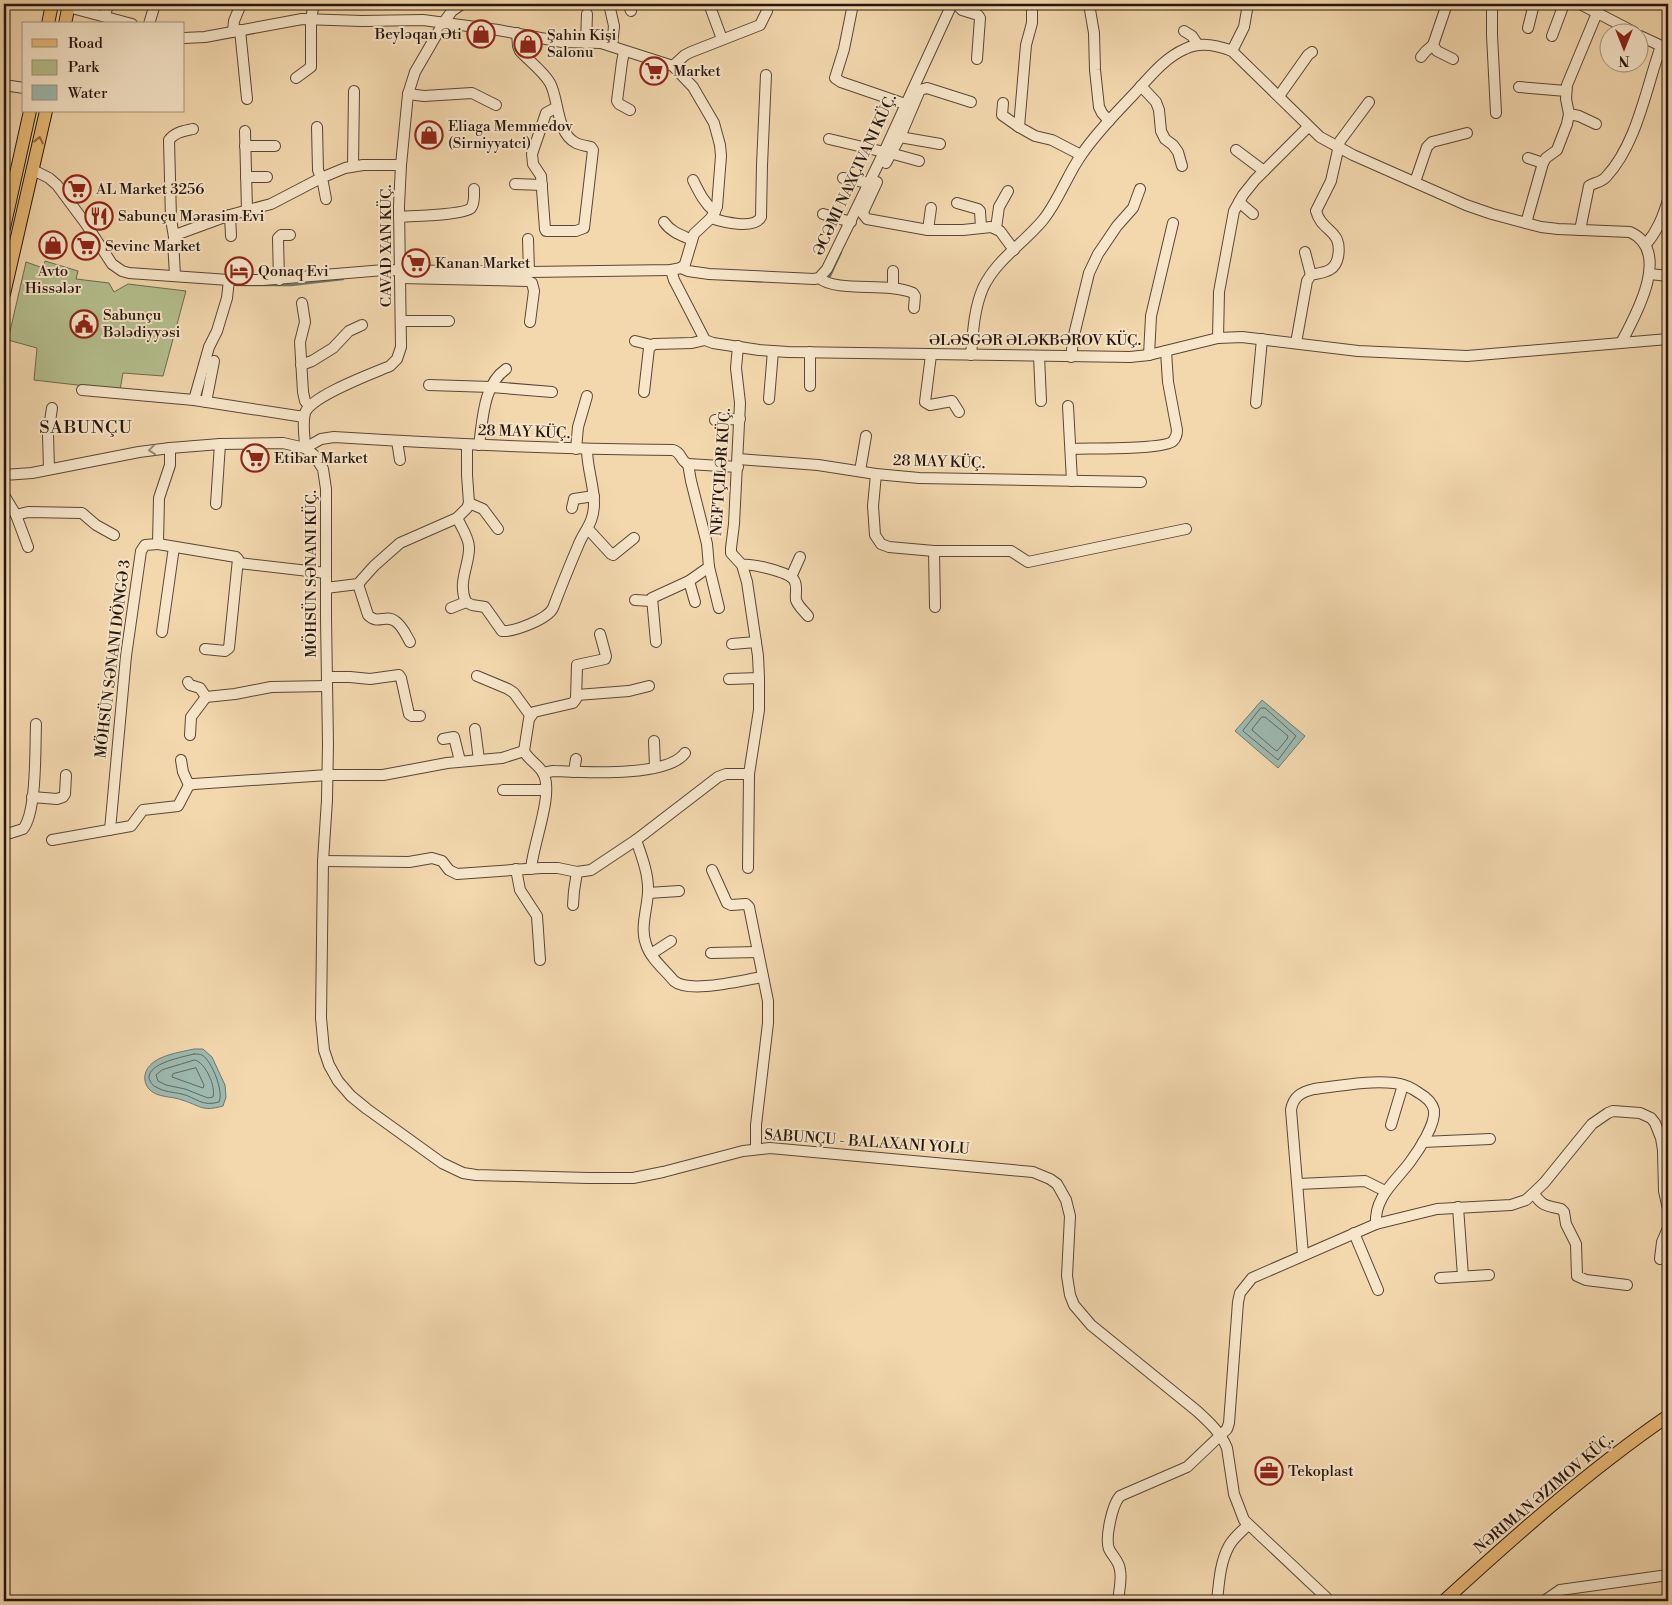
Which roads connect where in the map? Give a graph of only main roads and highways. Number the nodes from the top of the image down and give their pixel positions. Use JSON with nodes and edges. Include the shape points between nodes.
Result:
{"nodes":[{"id":1,"x":52,"y":4,"type":"edge"},
{"id":2,"x":68,"y":5,"type":"edge"},
{"id":3,"x":48,"y":22,"type":"edge"},
{"id":4,"x":64,"y":22,"type":"edge"},
{"id":5,"x":30,"y":112,"type":"edge"},
{"id":6,"x":46,"y":112,"type":"edge"},
{"id":7,"x":18,"y":166,"type":"junction"},
{"id":8,"x":33,"y":170,"type":"junction"},
{"id":9,"x":4,"y":228,"type":"edge"},
{"id":10,"x":4,"y":294,"type":"edge"},
{"id":11,"x":1668,"y":1416,"type":"edge"},
{"id":12,"x":1444,"y":1601,"type":"edge"}],
"edges":[{"from":1,"to":3,"type":"main road"},
{"from":2,"to":4,"type":"main road"},
{"from":5,"to":7,"type":"main road"},
{"from":8,"to":6,"type":"main road","one_way":true},
{"from":7,"to":8,"type":"main road"},
{"from":7,"to":9,"type":"main road"},
{"from":8,"to":10,"type":"main road"},
{"from":11,"to":12,"type":"main road","name":"NƏRIMAN ƏZIMOV KÜÇ.","via":[[1534,1520]]}]}
